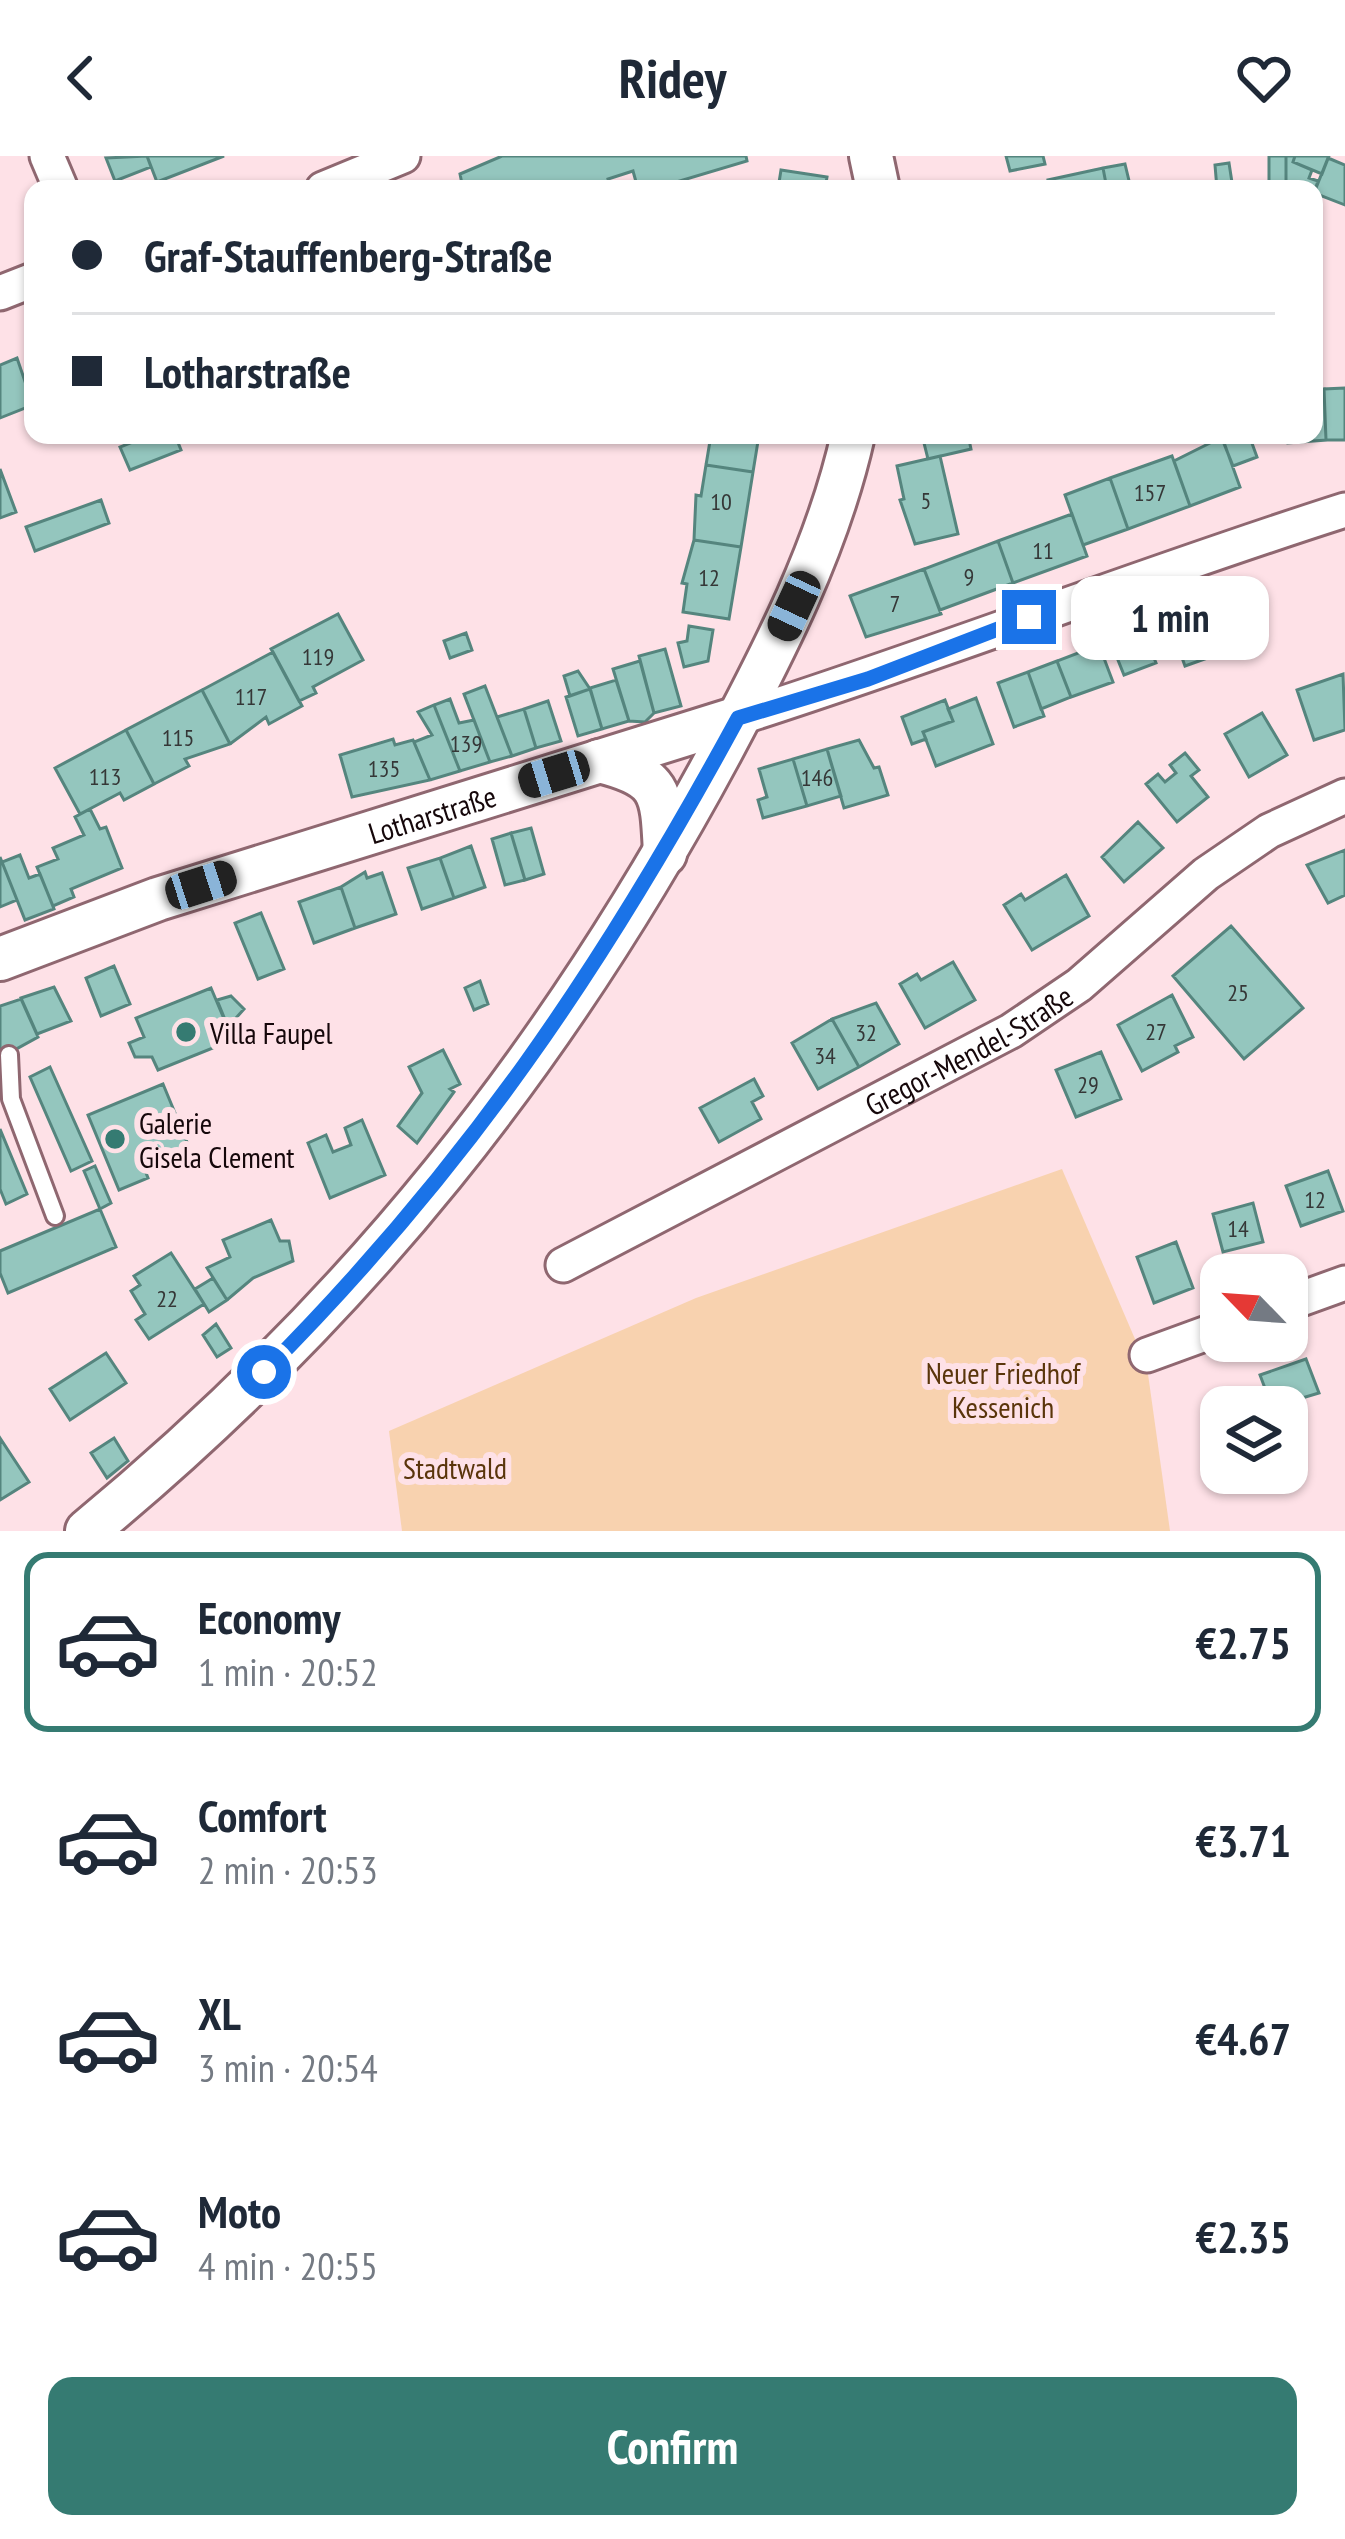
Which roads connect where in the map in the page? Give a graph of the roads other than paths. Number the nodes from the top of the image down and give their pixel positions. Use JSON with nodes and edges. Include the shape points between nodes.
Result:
{"nodes":[{"id":1,"x":403,"y":156,"type":"edge"},
{"id":2,"x":345,"y":180,"type":"edge"},
{"id":3,"x":851,"y":444,"type":"edge"},
{"id":4,"x":1345,"y":510,"type":"edge"},
{"id":5,"x":738,"y":718,"type":"junction"},
{"id":6,"x":599,"y":760,"type":"junction"},
{"id":7,"x":1345,"y":796,"type":"edge"},
{"id":8,"x":665,"y":854,"type":"junction"},
{"id":9,"x":0,"y":959,"type":"edge"},
{"id":10,"x":9,"y":1055,"type":"dead end"},
{"id":11,"x":55,"y":1216,"type":"dead end"},
{"id":12,"x":563,"y":1264,"type":"dead end"},
{"id":13,"x":1345,"y":1283,"type":"edge"},
{"id":14,"x":1308,"y":1296,"type":"edge"},
{"id":15,"x":1200,"y":1336,"type":"edge"},
{"id":16,"x":1147,"y":1355,"type":"dead end"},
{"id":17,"x":87,"y":1531,"type":"edge"}],
"edges":[{"from":1,"to":2,"type":"street"},
{"from":3,"to":5,"type":"street","via":[[797,600]]},
{"from":4,"to":5,"type":"street","name":"Lotharstraße"},
{"from":5,"to":6,"type":"street","name":"Lotharstraße"},
{"from":5,"to":8,"type":"street"},
{"from":6,"to":8,"type":"street","via":[[651,781],[662,803]]},
{"from":6,"to":9,"type":"street","name":"Lotharstraße","via":[[179,892]]},
{"from":7,"to":12,"type":"street","name":"Gregor-Mendel-Straße","via":[[1269,830],[1206,874],[1078,985],[1011,1031]]},
{"from":8,"to":17,"type":"street","via":[[467,1149],[324,1312],[196,1440]]},
{"from":10,"to":11,"type":"lane","via":[[11,1099]]},
{"from":13,"to":14,"type":"street"},
{"from":15,"to":16,"type":"street"}]}
